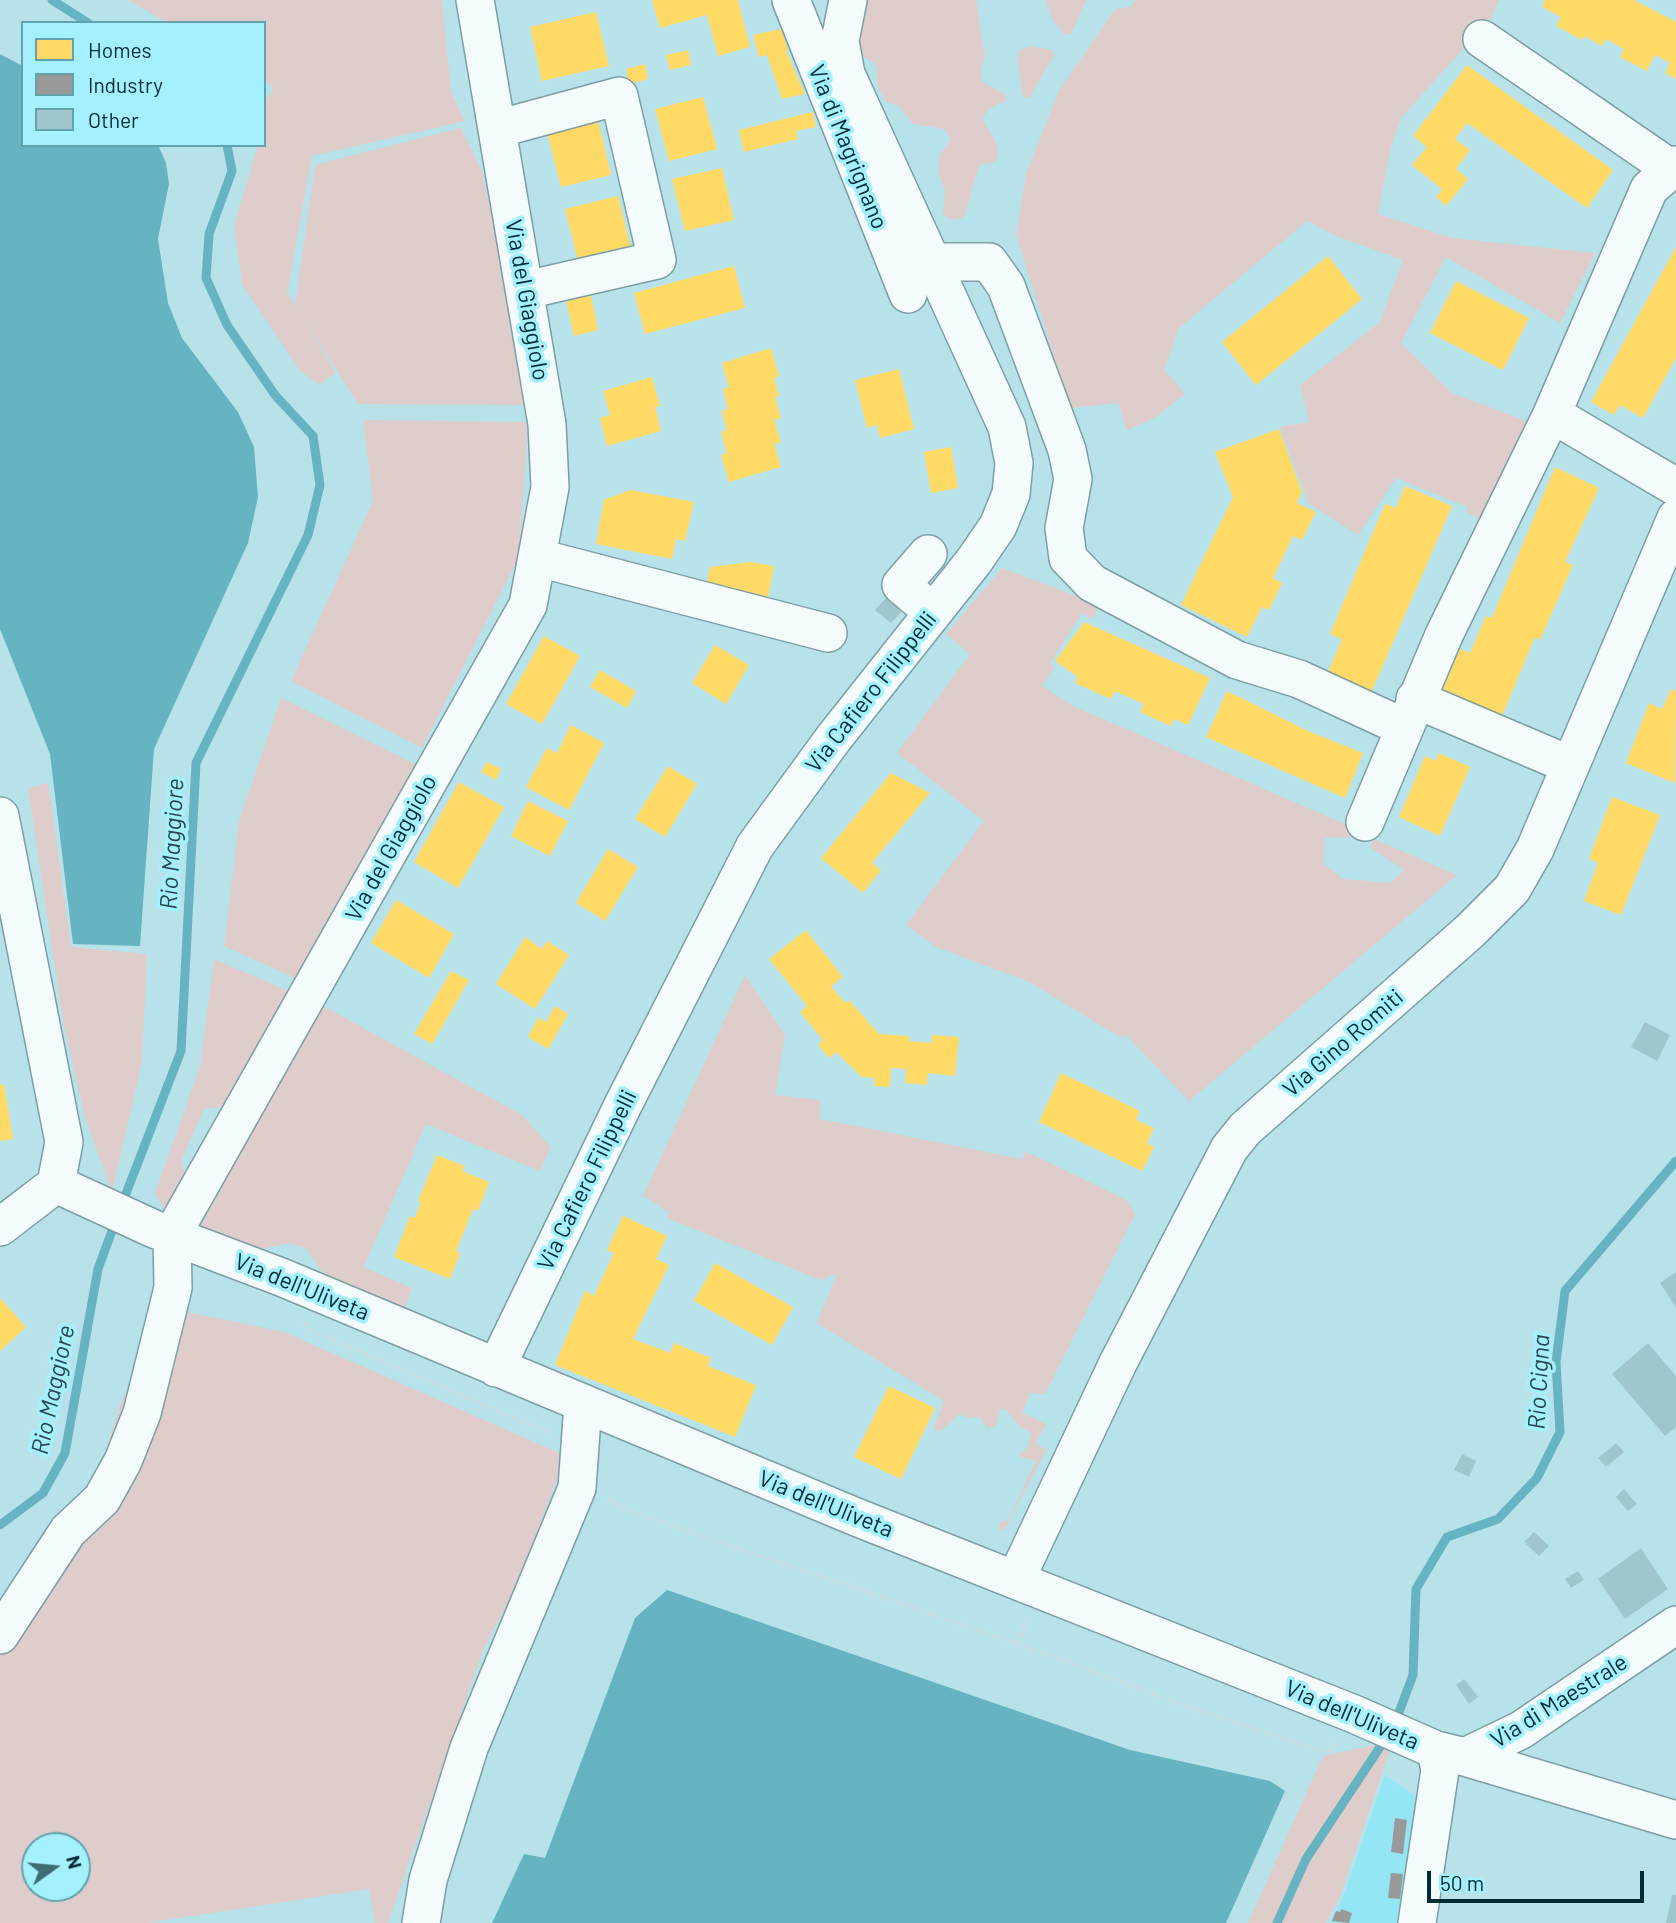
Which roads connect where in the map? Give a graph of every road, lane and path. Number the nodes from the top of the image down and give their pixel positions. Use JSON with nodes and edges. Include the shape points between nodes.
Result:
{"nodes":[{"id":1,"x":475,"y":0,"type":"edge"},
{"id":2,"x":791,"y":0,"type":"edge"},
{"id":3,"x":848,"y":0,"type":"edge"},
{"id":4,"x":1482,"y":39,"type":"dead end"},
{"id":5,"x":497,"y":129,"type":"junction"},
{"id":6,"x":1673,"y":167,"type":"edge"},
{"id":7,"x":933,"y":262,"type":"junction"},
{"id":8,"x":526,"y":290,"type":"junction"},
{"id":9,"x":908,"y":294,"type":"dead end"},
{"id":10,"x":1552,"y":414,"type":"junction"},
{"id":11,"x":1676,"y":487,"type":"edge"},
{"id":12,"x":1676,"y":518,"type":"edge"},
{"id":13,"x":928,"y":554,"type":"dead end"},
{"id":14,"x":539,"y":558,"type":"junction"},
{"id":15,"x":933,"y":612,"type":"junction"},
{"id":16,"x":828,"y":633,"type":"dead end"},
{"id":17,"x":1409,"y":713,"type":"junction"},
{"id":18,"x":1570,"y":765,"type":"junction"},
{"id":19,"x":0,"y":816,"type":"edge"},
{"id":20,"x":1365,"y":822,"type":"dead end"},
{"id":21,"x":56,"y":1184,"type":"junction"},
{"id":22,"x":0,"y":1227,"type":"edge"},
{"id":23,"x":161,"y":1231,"type":"junction"},
{"id":24,"x":302,"y":1321,"type":"dead end"},
{"id":25,"x":496,"y":1368,"type":"junction"},
{"id":26,"x":583,"y":1404,"type":"junction"},
{"id":27,"x":582,"y":1462,"type":"junction"},
{"id":28,"x":1016,"y":1579,"type":"junction"},
{"id":29,"x":1676,"y":1625,"type":"edge"},
{"id":30,"x":0,"y":1635,"type":"edge"},
{"id":31,"x":1361,"y":1717,"type":"junction"},
{"id":32,"x":1437,"y":1749,"type":"junction"},
{"id":33,"x":1676,"y":1820,"type":"edge"},
{"id":34,"x":421,"y":1923,"type":"edge"},
{"id":35,"x":1417,"y":1923,"type":"edge"}],
"edges":[{"from":1,"to":5,"type":"street","name":"Via del Giaggiolo"},
{"from":2,"to":9,"type":"street","name":"Via di Magrignano"},
{"from":3,"to":7,"type":"street","name":"Via Cafiero Filippelli","via":[[840,41],[844,66]]},
{"from":4,"to":6,"type":"street"},
{"from":5,"to":8,"type":"street","name":"Via del Giaggiolo"},
{"from":5,"to":8,"type":"street","via":[[619,96],[657,260]]},
{"from":6,"to":10,"type":"street","via":[[1649,189]]},
{"from":7,"to":15,"type":"street","name":"Via Cafiero Filippelli","via":[[1007,427],[1014,463],[1011,494],[998,526]]},
{"from":7,"to":17,"type":"street","via":[[989,262],[1006,286],[1067,450],[1073,479],[1063,527],[1068,558],[1092,583],[1237,660]]},
{"from":8,"to":14,"type":"street","name":"Via del Giaggiolo","via":[[547,424],[550,487]]},
{"from":10,"to":11,"type":"street"},
{"from":10,"to":17,"type":"street"},
{"from":12,"to":18,"type":"street","name":"Via Gino Romiti"},
{"from":13,"to":15,"type":"street","via":[[901,585]]},
{"from":14,"to":16,"type":"street"},
{"from":14,"to":23,"type":"street","name":"Via del Giaggiolo","via":[[528,605]]},
{"from":15,"to":25,"type":"street","name":"Via Cafiero Filippelli","via":[[755,846],[622,1105]]},
{"from":17,"to":18,"type":"street"},
{"from":17,"to":20,"type":"street"},
{"from":18,"to":28,"type":"street","name":"Via Gino Romiti","via":[[1535,849],[1499,905],[1245,1129],[1229,1149],[1129,1339]]},
{"from":19,"to":21,"type":"street","via":[[64,1142]]},
{"from":21,"to":22,"type":"street"},
{"from":21,"to":23,"type":"street","name":"Via dell'Uliveta"},
{"from":23,"to":25,"type":"street","name":"Via dell'Uliveta"},
{"from":23,"to":30,"type":"street","via":[[173,1288],[142,1413],[102,1499],[68,1531]]},
{"from":24,"to":27,"type":"path","via":[[311,1330],[564,1439]]},
{"from":25,"to":26,"type":"street","name":"Via dell'Uliveta"},
{"from":26,"to":27,"type":"street"},
{"from":26,"to":28,"type":"street","name":"Via dell'Uliveta"},
{"from":27,"to":31,"type":"path","via":[[603,1496],[624,1509],[1326,1753]]},
{"from":27,"to":34,"type":"street","via":[[578,1488],[468,1748],[428,1880]]},
{"from":28,"to":31,"type":"street","name":"Via dell'Uliveta"},
{"from":29,"to":32,"type":"street","name":"Via di Maestrale","via":[[1521,1730]]},
{"from":31,"to":32,"type":"street","name":"Via dell'Uliveta"},
{"from":32,"to":33,"type":"street"},
{"from":32,"to":35,"type":"street","name":"Via dell'Uliveta","via":[[1440,1770]]}]}
